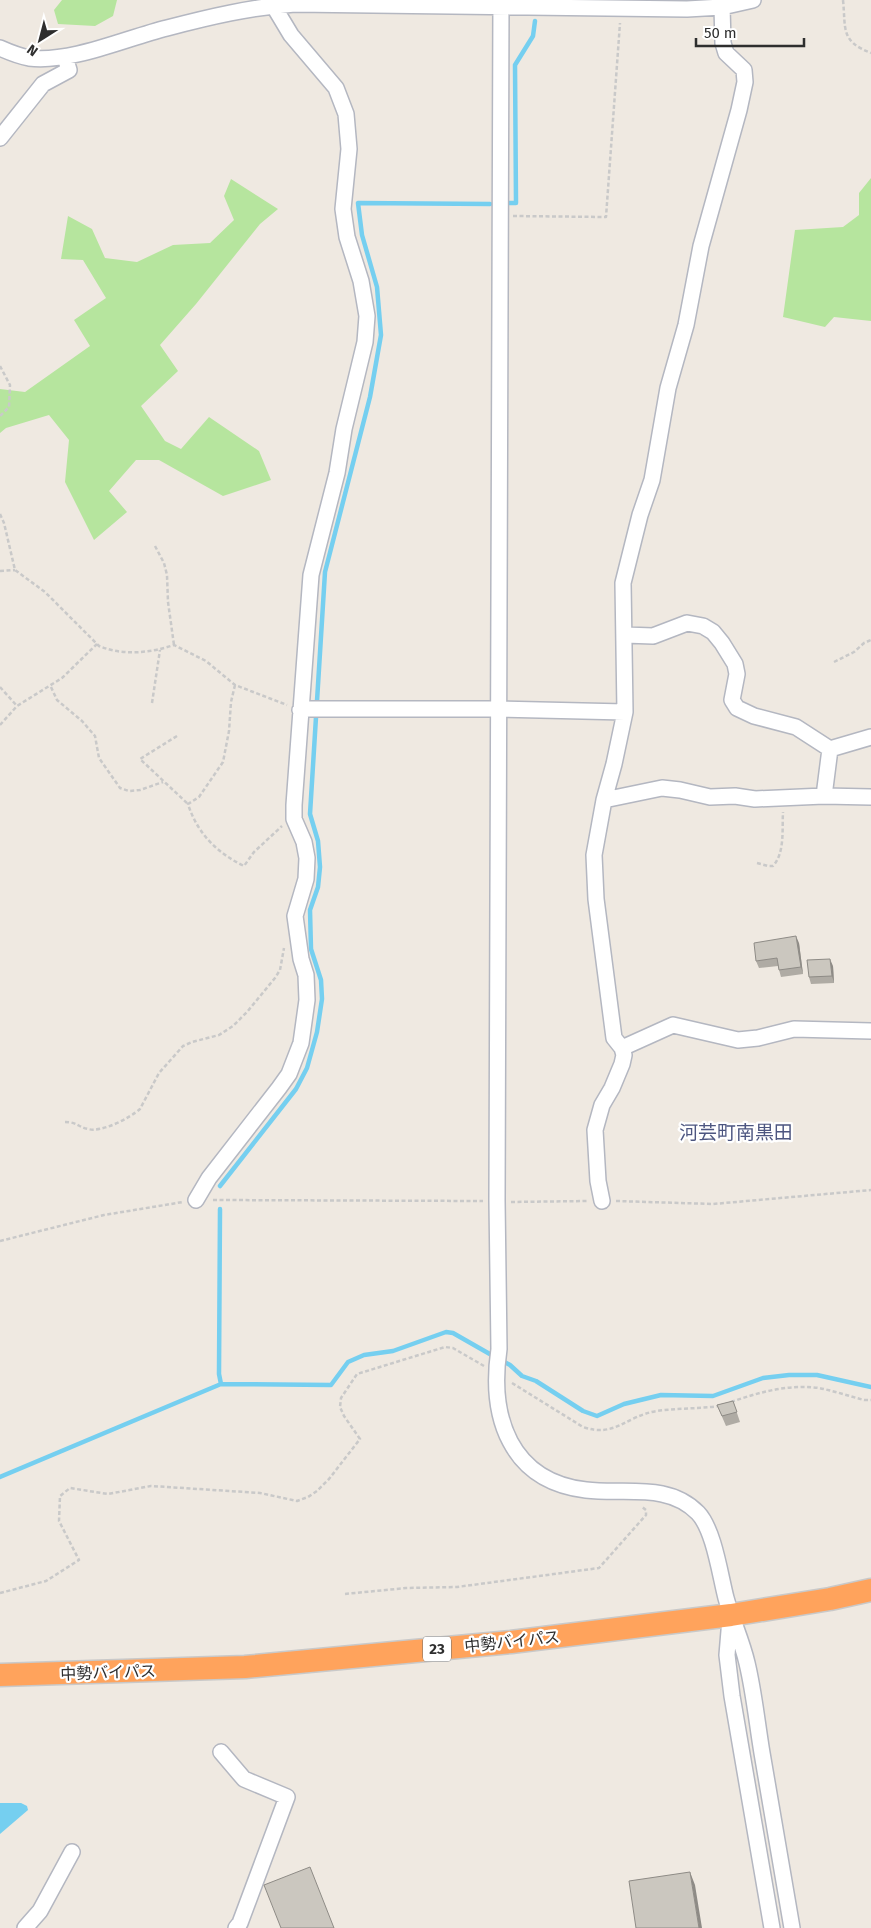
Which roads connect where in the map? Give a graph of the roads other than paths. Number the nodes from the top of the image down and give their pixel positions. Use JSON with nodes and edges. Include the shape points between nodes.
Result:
{"nodes":[{"id":1,"x":753,"y":0,"type":"edge"},
{"id":2,"x":500,"y":3,"type":"edge"},
{"id":3,"x":264,"y":4,"type":"edge"},
{"id":4,"x":722,"y":7,"type":"junction"},
{"id":5,"x":0,"y":48,"type":"edge"},
{"id":6,"x":66,"y":56,"type":"junction"},
{"id":7,"x":0,"y":138,"type":"edge"},
{"id":8,"x":625,"y":635,"type":"junction"},
{"id":9,"x":304,"y":709,"type":"junction"},
{"id":10,"x":498,"y":709,"type":"junction"},
{"id":11,"x":624,"y":712,"type":"junction"},
{"id":12,"x":871,"y":737,"type":"edge"},
{"id":13,"x":830,"y":749,"type":"junction"},
{"id":14,"x":824,"y":796,"type":"junction"},
{"id":15,"x":871,"y":797,"type":"edge"},
{"id":16,"x":604,"y":800,"type":"junction"},
{"id":17,"x":871,"y":1031,"type":"edge"},
{"id":18,"x":622,"y":1048,"type":"junction"},
{"id":19,"x":196,"y":1200,"type":"road end"},
{"id":20,"x":602,"y":1201,"type":"road end"},
{"id":21,"x":871,"y":1590,"type":"edge"},
{"id":22,"x":731,"y":1615,"type":"junction"},
{"id":23,"x":0,"y":1675,"type":"edge"},
{"id":24,"x":221,"y":1752,"type":"dead end"},
{"id":25,"x":72,"y":1852,"type":"dead end"},
{"id":26,"x":25,"y":1928,"type":"edge"},
{"id":27,"x":236,"y":1928,"type":"edge"},
{"id":28,"x":772,"y":1928,"type":"edge"},
{"id":29,"x":792,"y":1928,"type":"edge"}],
"edges":[{"from":1,"to":4,"type":"street"},
{"from":2,"to":3,"type":"street"},
{"from":2,"to":4,"type":"street","via":[[621,8]]},
{"from":2,"to":10,"type":"street"},
{"from":3,"to":6,"type":"street"},
{"from":3,"to":9,"type":"street","via":[[336,88],[346,114],[350,149],[344,209],[367,316],[365,342],[337,473],[311,575]]},
{"from":4,"to":8,"type":"street","via":[[722,42],[726,53],[744,70],[745,82],[668,388],[652,480],[623,583]]},
{"from":5,"to":6,"type":"street","via":[[28,58]]},
{"from":6,"to":7,"type":"street","via":[[69,70],[43,84]]},
{"from":8,"to":11,"type":"street"},
{"from":8,"to":13,"type":"street","via":[[653,636],[687,623],[703,626],[713,632],[735,664],[737,674],[732,700],[736,708],[796,727]]},
{"from":9,"to":10,"type":"street"},
{"from":9,"to":19,"type":"street","via":[[294,805],[295,820],[307,858],[306,879],[295,916],[308,990],[300,1043],[294,1062],[279,1088],[209,1178]]},
{"from":10,"to":11,"type":"street"},
{"from":10,"to":22,"type":"street","via":[[499,1350],[495,1373],[506,1437],[515,1451],[545,1478],[565,1487],[646,1491],[678,1498],[689,1505],[699,1514],[712,1539]]},
{"from":11,"to":16,"type":"street"},
{"from":12,"to":13,"type":"street"},
{"from":13,"to":14,"type":"street"},
{"from":14,"to":15,"type":"street"},
{"from":14,"to":16,"type":"street","via":[[710,797],[662,788]]},
{"from":16,"to":18,"type":"street","via":[[594,855],[594,874],[614,1038]]},
{"from":17,"to":18,"type":"street","via":[[794,1029],[738,1040],[673,1025]]},
{"from":18,"to":20,"type":"street","via":[[622,1064],[602,1105],[595,1130]]},
{"from":21,"to":22,"type":"highway","name":"中勢バイパス","number":"23"},
{"from":22,"to":23,"type":"highway","name":"中勢バイパス","number":"23","via":[[511,1642],[245,1667]]},
{"from":22,"to":28,"type":"street","via":[[727,1655],[732,1696]]},
{"from":22,"to":29,"type":"street","via":[[747,1664]]},
{"from":24,"to":27,"type":"street","via":[[244,1779],[287,1798]]},
{"from":25,"to":26,"type":"street","via":[[40,1911]]}]}
